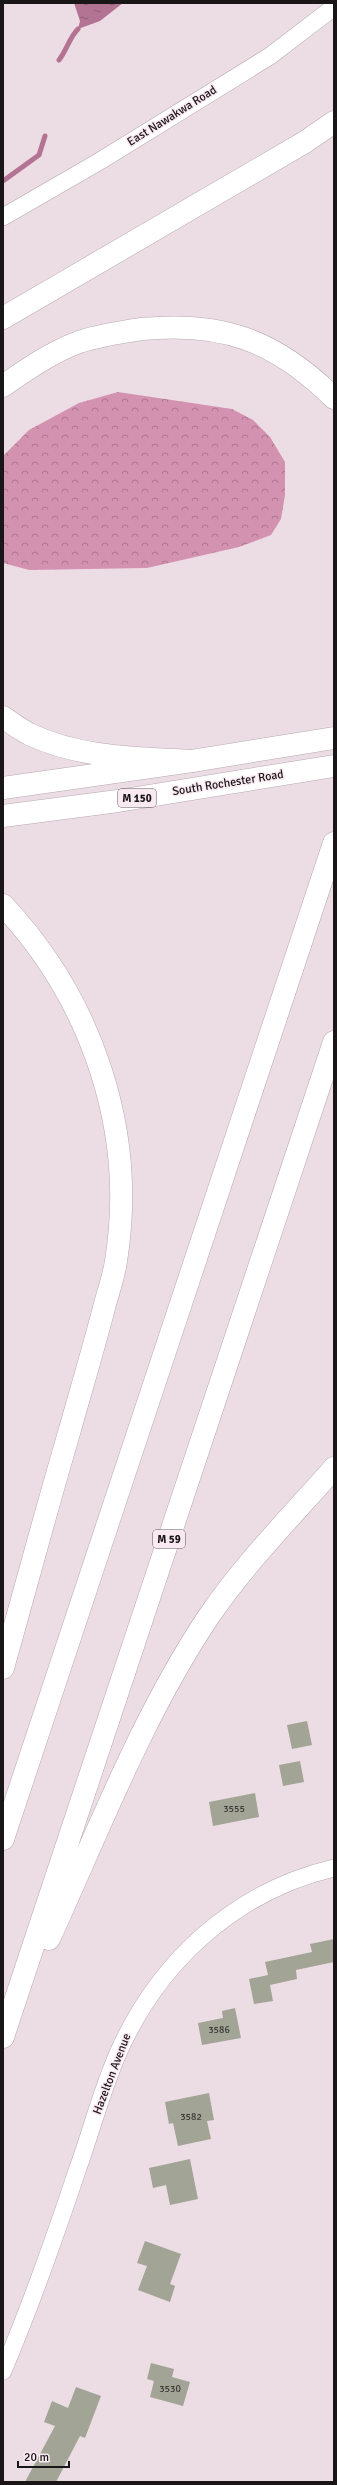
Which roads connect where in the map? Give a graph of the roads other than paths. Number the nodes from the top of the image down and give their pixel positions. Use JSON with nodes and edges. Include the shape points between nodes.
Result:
{"nodes":[{"id":1,"x":334,"y":7,"type":"edge"},
{"id":2,"x":334,"y":122,"type":"edge"},
{"id":3,"x":3,"y":216,"type":"edge"},
{"id":4,"x":3,"y":318,"type":"edge"},
{"id":5,"x":3,"y":386,"type":"edge"},
{"id":6,"x":334,"y":398,"type":"edge"},
{"id":7,"x":3,"y":717,"type":"edge"},
{"id":8,"x":334,"y":738,"type":"edge"},
{"id":9,"x":192,"y":761,"type":"junction"},
{"id":10,"x":334,"y":766,"type":"edge"},
{"id":11,"x":3,"y":788,"type":"edge"},
{"id":12,"x":3,"y":816,"type":"edge"},
{"id":13,"x":334,"y":843,"type":"edge"},
{"id":14,"x":3,"y":905,"type":"edge"},
{"id":15,"x":334,"y":1042,"type":"edge"},
{"id":16,"x":334,"y":1468,"type":"edge"},
{"id":17,"x":3,"y":1668,"type":"edge"},
{"id":18,"x":3,"y":1839,"type":"edge"},
{"id":19,"x":334,"y":1868,"type":"edge"},
{"id":20,"x":3,"y":2037,"type":"edge"},
{"id":21,"x":3,"y":2040,"type":"edge"},
{"id":22,"x":3,"y":2371,"type":"edge"}],
"edges":[{"from":1,"to":3,"type":"street","name":"East Nawakwa Road","via":[[270,56],[100,161]]},
{"from":2,"to":4,"type":"main road","via":[[305,142]]},
{"from":5,"to":6,"type":"main road","via":[[35,363],[79,342],[114,332],[161,327],[206,328],[244,338],[278,354],[312,376]]},
{"from":7,"to":9,"type":"main road","via":[[29,734],[66,748],[112,757]]},
{"from":8,"to":9,"type":"main road","number":"M 150"},
{"from":9,"to":11,"type":"main road","number":"M 150"},
{"from":10,"to":12,"type":"main road","name":"South Rochester Road","number":"M 150"},
{"from":13,"to":18,"type":"main road"},
{"from":14,"to":17,"type":"main road","via":[[50,963],[71,998],[99,1062],[119,1149],[120,1199],[116,1260]]},
{"from":15,"to":20,"type":"main road","number":"M 59"},
{"from":16,"to":21,"type":"main road","via":[[272,1537],[210,1614],[171,1679],[135,1748]]},
{"from":19,"to":22,"type":"street","name":"Hazelton Avenue","via":[[282,1885],[232,1912],[184,1953],[148,1997],[128,2032],[109,2076],[34,2296]]}]}
